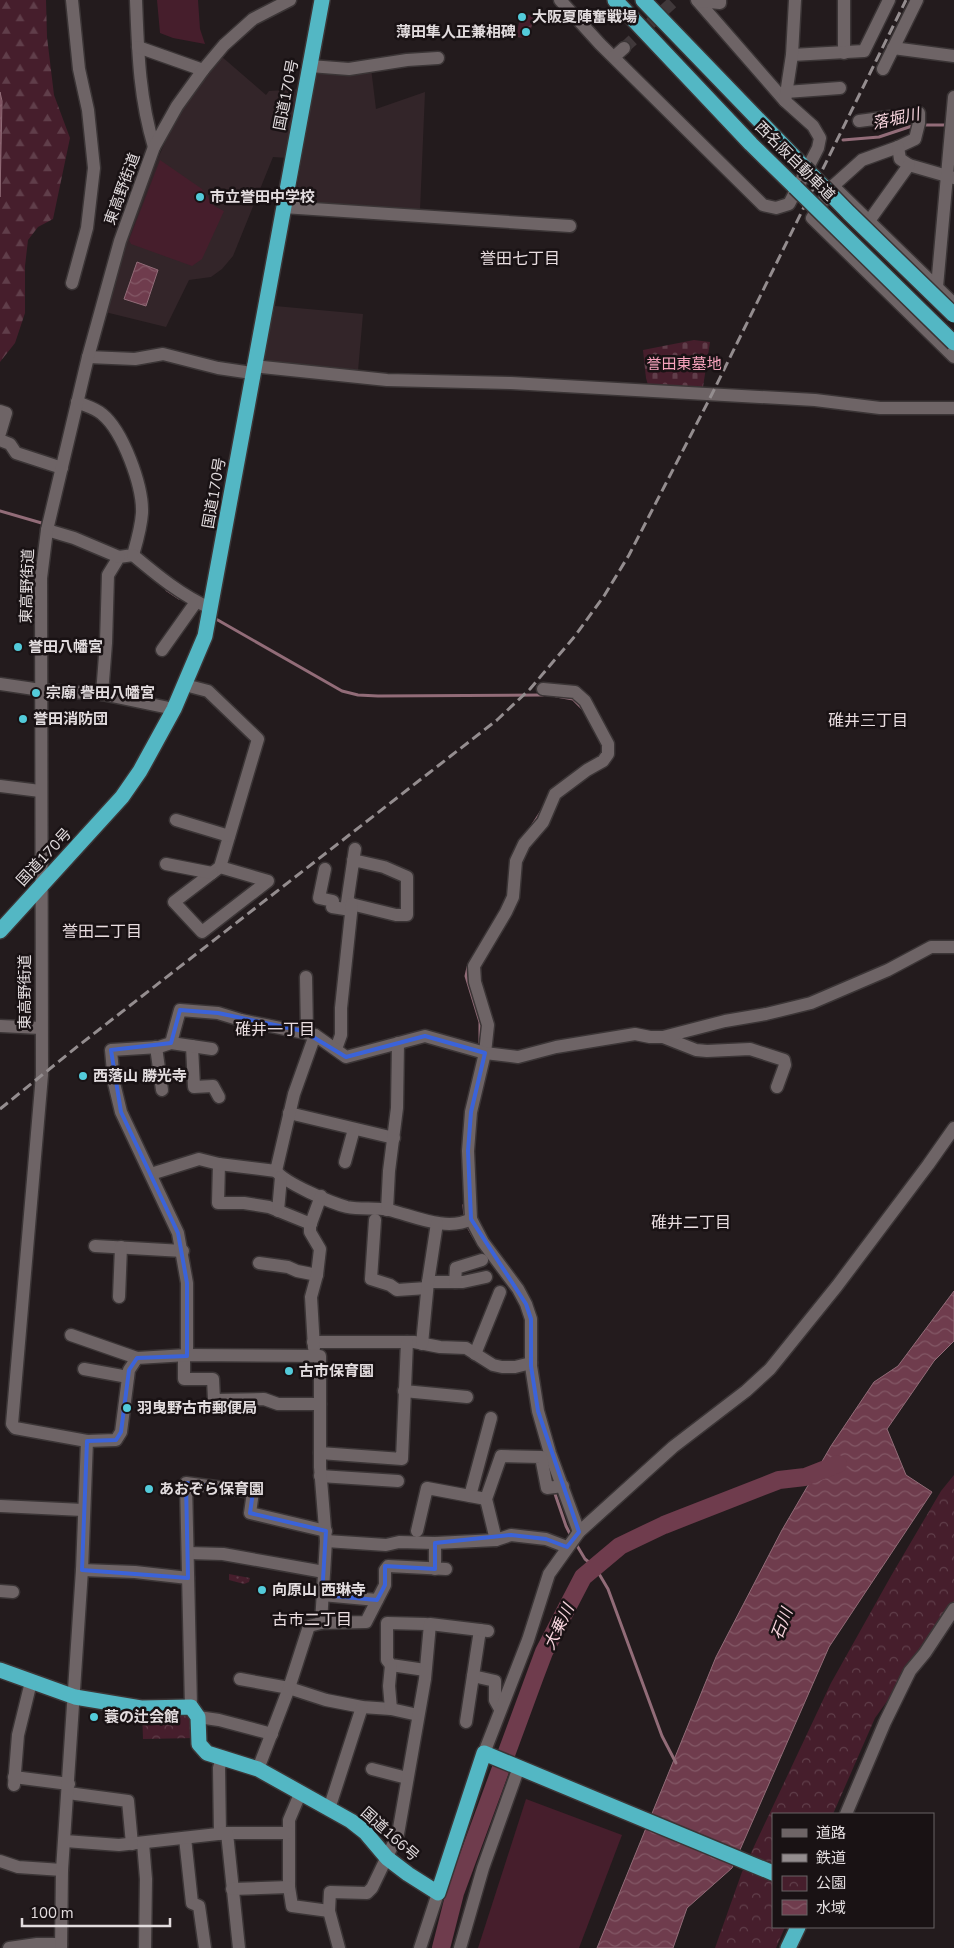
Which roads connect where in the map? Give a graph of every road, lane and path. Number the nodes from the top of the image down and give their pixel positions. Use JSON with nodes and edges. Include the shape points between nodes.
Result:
{"nodes":[{"id":1,"x":72,"y":0,"type":"edge"},
{"id":2,"x":136,"y":0,"type":"edge"},
{"id":3,"x":290,"y":0,"type":"edge"},
{"id":4,"x":322,"y":0,"type":"edge"},
{"id":5,"x":560,"y":0,"type":"edge"},
{"id":6,"x":615,"y":0,"type":"edge"},
{"id":7,"x":643,"y":0,"type":"edge"},
{"id":8,"x":697,"y":0,"type":"edge"},
{"id":9,"x":720,"y":0,"type":"edge"},
{"id":10,"x":795,"y":0,"type":"edge"},
{"id":11,"x":844,"y":0,"type":"edge"},
{"id":12,"x":889,"y":0,"type":"edge"},
{"id":13,"x":917,"y":0,"type":"edge"},
{"id":14,"x":138,"y":47,"type":"junction"},
{"id":15,"x":624,"y":48,"type":"tunnel mouth"},
{"id":16,"x":893,"y":48,"type":"junction"},
{"id":17,"x":844,"y":53,"type":"junction"},
{"id":18,"x":792,"y":55,"type":"junction"},
{"id":19,"x":954,"y":56,"type":"edge"},
{"id":20,"x":614,"y":57,"type":"junction"},
{"id":21,"x":438,"y":58,"type":"dead end"},
{"id":22,"x":310,"y":66,"type":"junction"},
{"id":23,"x":883,"y":69,"type":"dead end"},
{"id":24,"x":203,"y":70,"type":"junction"},
{"id":25,"x":840,"y":88,"type":"dead end"},
{"id":26,"x":785,"y":96,"type":"junction"},
{"id":27,"x":954,"y":97,"type":"edge"},
{"id":28,"x":858,"y":121,"type":"dead end"},
{"id":29,"x":951,"y":127,"type":"edge"},
{"id":30,"x":154,"y":147,"type":"junction"},
{"id":31,"x":898,"y":147,"type":"junction"},
{"id":32,"x":909,"y":166,"type":"junction"},
{"id":33,"x":950,"y":177,"type":"edge"},
{"id":34,"x":833,"y":186,"type":"junction"},
{"id":35,"x":282,"y":207,"type":"junction"},
{"id":36,"x":869,"y":222,"type":"junction"},
{"id":37,"x":570,"y":226,"type":"dead end"},
{"id":38,"x":72,"y":283,"type":"dead end"},
{"id":39,"x":937,"y":287,"type":"junction"},
{"id":40,"x":954,"y":304,"type":"edge"},
{"id":41,"x":954,"y":314,"type":"edge"},
{"id":42,"x":954,"y":343,"type":"edge"},
{"id":43,"x":88,"y":357,"type":"junction"},
{"id":44,"x":954,"y":357,"type":"edge"},
{"id":45,"x":253,"y":369,"type":"junction"},
{"id":46,"x":77,"y":402,"type":"junction"},
{"id":47,"x":954,"y":408,"type":"edge"},
{"id":48,"x":0,"y":411,"type":"edge"},
{"id":49,"x":0,"y":433,"type":"edge"},
{"id":50,"x":0,"y":440,"type":"edge"},
{"id":51,"x":62,"y":468,"type":"junction"},
{"id":52,"x":48,"y":526,"type":"junction"},
{"id":53,"x":133,"y":555,"type":"junction"},
{"id":54,"x":120,"y":557,"type":"junction"},
{"id":55,"x":196,"y":602,"type":"junction"},
{"id":56,"x":210,"y":608,"type":"junction"},
{"id":57,"x":162,"y":650,"type":"dead end"},
{"id":58,"x":0,"y":684,"type":"edge"},
{"id":59,"x":185,"y":685,"type":"junction"},
{"id":60,"x":543,"y":689,"type":"dead end"},
{"id":61,"x":41,"y":690,"type":"junction"},
{"id":62,"x":102,"y":694,"type":"junction"},
{"id":63,"x":174,"y":709,"type":"junction"},
{"id":64,"x":0,"y":786,"type":"edge"},
{"id":65,"x":40,"y":791,"type":"junction"},
{"id":66,"x":176,"y":820,"type":"dead end"},
{"id":67,"x":229,"y":836,"type":"junction"},
{"id":68,"x":166,"y":864,"type":"dead end"},
{"id":69,"x":325,"y":869,"type":"dead end"},
{"id":70,"x":216,"y":870,"type":"junction"},
{"id":71,"x":40,"y":887,"type":"junction"},
{"id":72,"x":352,"y":907,"type":"junction"},
{"id":73,"x":3,"y":925,"type":"edge"},
{"id":74,"x":954,"y":947,"type":"edge"},
{"id":75,"x":306,"y":977,"type":"dead end"},
{"id":76,"x":0,"y":1026,"type":"edge"},
{"id":77,"x":41,"y":1028,"type":"junction"},
{"id":78,"x":311,"y":1034,"type":"junction"},
{"id":79,"x":662,"y":1037,"type":"junction"},
{"id":80,"x":171,"y":1043,"type":"junction"},
{"id":81,"x":398,"y":1043,"type":"junction"},
{"id":82,"x":192,"y":1046,"type":"junction"},
{"id":83,"x":156,"y":1047,"type":"junction"},
{"id":84,"x":212,"y":1049,"type":"dead end"},
{"id":85,"x":336,"y":1050,"type":"junction"},
{"id":86,"x":485,"y":1053,"type":"junction"},
{"id":87,"x":777,"y":1087,"type":"dead end"},
{"id":88,"x":162,"y":1090,"type":"dead end"},
{"id":89,"x":220,"y":1097,"type":"dead end"},
{"id":90,"x":289,"y":1113,"type":"junction"},
{"id":91,"x":954,"y":1128,"type":"edge"},
{"id":92,"x":354,"y":1129,"type":"junction"},
{"id":93,"x":394,"y":1138,"type":"junction"},
{"id":94,"x":346,"y":1162,"type":"dead end"},
{"id":95,"x":219,"y":1164,"type":"junction"},
{"id":96,"x":151,"y":1174,"type":"junction"},
{"id":97,"x":278,"y":1174,"type":"junction"},
{"id":98,"x":321,"y":1196,"type":"junction"},
{"id":99,"x":387,"y":1210,"type":"junction"},
{"id":100,"x":278,"y":1211,"type":"junction"},
{"id":101,"x":375,"y":1220,"type":"dead end"},
{"id":102,"x":471,"y":1220,"type":"junction"},
{"id":103,"x":437,"y":1223,"type":"junction"},
{"id":104,"x":311,"y":1224,"type":"junction"},
{"id":105,"x":95,"y":1246,"type":"dead end"},
{"id":106,"x":121,"y":1247,"type":"junction"},
{"id":107,"x":182,"y":1250,"type":"junction"},
{"id":108,"x":482,"y":1260,"type":"dead end"},
{"id":109,"x":259,"y":1263,"type":"dead end"},
{"id":110,"x":317,"y":1275,"type":"junction"},
{"id":111,"x":486,"y":1277,"type":"dead end"},
{"id":112,"x":455,"y":1282,"type":"junction"},
{"id":113,"x":427,"y":1285,"type":"junction"},
{"id":114,"x":500,"y":1292,"type":"dead end"},
{"id":115,"x":119,"y":1297,"type":"dead end"},
{"id":116,"x":71,"y":1335,"type":"dead end"},
{"id":117,"x":313,"y":1342,"type":"junction"},
{"id":118,"x":407,"y":1342,"type":"junction"},
{"id":119,"x":422,"y":1344,"type":"junction"},
{"id":120,"x":475,"y":1354,"type":"junction"},
{"id":121,"x":186,"y":1356,"type":"junction"},
{"id":122,"x":314,"y":1356,"type":"junction"},
{"id":123,"x":137,"y":1358,"type":"junction"},
{"id":124,"x":531,"y":1363,"type":"junction"},
{"id":125,"x":84,"y":1369,"type":"dead end"},
{"id":126,"x":128,"y":1377,"type":"junction"},
{"id":127,"x":404,"y":1391,"type":"junction"},
{"id":128,"x":467,"y":1397,"type":"dead end"},
{"id":129,"x":320,"y":1404,"type":"junction"},
{"id":130,"x":491,"y":1418,"type":"dead end"},
{"id":131,"x":86,"y":1441,"type":"junction"},
{"id":132,"x":320,"y":1453,"type":"junction"},
{"id":133,"x":320,"y":1476,"type":"junction"},
{"id":134,"x":398,"y":1482,"type":"dead end"},
{"id":135,"x":563,"y":1486,"type":"junction"},
{"id":136,"x":470,"y":1496,"type":"junction"},
{"id":137,"x":486,"y":1499,"type":"junction"},
{"id":138,"x":0,"y":1506,"type":"edge"},
{"id":139,"x":83,"y":1510,"type":"junction"},
{"id":140,"x":417,"y":1531,"type":"dead end"},
{"id":141,"x":579,"y":1532,"type":"junction"},
{"id":142,"x":326,"y":1536,"type":"junction"},
{"id":143,"x":496,"y":1540,"type":"junction"},
{"id":144,"x":435,"y":1543,"type":"junction"},
{"id":145,"x":567,"y":1547,"type":"junction"},
{"id":146,"x":188,"y":1553,"type":"junction"},
{"id":147,"x":82,"y":1570,"type":"junction"},
{"id":148,"x":324,"y":1572,"type":"junction"},
{"id":149,"x":188,"y":1578,"type":"junction"},
{"id":150,"x":0,"y":1591,"type":"edge"},
{"id":151,"x":13,"y":1592,"type":"dead end"},
{"id":152,"x":322,"y":1595,"type":"junction"},
{"id":153,"x":377,"y":1600,"type":"junction"},
{"id":154,"x":954,"y":1609,"type":"edge"},
{"id":155,"x":321,"y":1623,"type":"junction"},
{"id":156,"x":426,"y":1624,"type":"dead end"},
{"id":157,"x":391,"y":1665,"type":"junction"},
{"id":158,"x":0,"y":1670,"type":"edge"},
{"id":159,"x":425,"y":1670,"type":"junction"},
{"id":160,"x":473,"y":1676,"type":"junction"},
{"id":161,"x":240,"y":1679,"type":"dead end"},
{"id":162,"x":31,"y":1682,"type":"junction"},
{"id":163,"x":289,"y":1688,"type":"junction"},
{"id":164,"x":75,"y":1697,"type":"junction"},
{"id":165,"x":362,"y":1707,"type":"junction"},
{"id":166,"x":391,"y":1708,"type":"junction"},
{"id":167,"x":500,"y":1709,"type":"junction"},
{"id":168,"x":194,"y":1712,"type":"junction"},
{"id":169,"x":418,"y":1715,"type":"junction"},
{"id":170,"x":466,"y":1722,"type":"dead end"},
{"id":171,"x":272,"y":1734,"type":"junction"},
{"id":172,"x":487,"y":1754,"type":"junction"},
{"id":173,"x":222,"y":1757,"type":"junction"},
{"id":174,"x":519,"y":1767,"type":"junction"},
{"id":175,"x":372,"y":1769,"type":"dead end"},
{"id":176,"x":258,"y":1770,"type":"junction"},
{"id":177,"x":408,"y":1778,"type":"junction"},
{"id":178,"x":69,"y":1788,"type":"junction"},
{"id":179,"x":300,"y":1794,"type":"junction"},
{"id":180,"x":329,"y":1809,"type":"junction"},
{"id":181,"x":846,"y":1813,"type":"edge"},
{"id":182,"x":288,"y":1833,"type":"junction"},
{"id":183,"x":223,"y":1834,"type":"junction"},
{"id":184,"x":184,"y":1838,"type":"junction"},
{"id":185,"x":65,"y":1841,"type":"junction"},
{"id":186,"x":137,"y":1843,"type":"junction"},
{"id":187,"x":387,"y":1858,"type":"junction"},
{"id":188,"x":0,"y":1861,"type":"edge"},
{"id":189,"x":62,"y":1870,"type":"junction"},
{"id":190,"x":772,"y":1874,"type":"edge"},
{"id":191,"x":289,"y":1887,"type":"junction"},
{"id":192,"x":232,"y":1889,"type":"junction"},
{"id":193,"x":438,"y":1893,"type":"junction"},
{"id":194,"x":329,"y":1911,"type":"junction"},
{"id":195,"x":798,"y":1928,"type":"edge"},
{"id":196,"x":61,"y":1946,"type":"edge"},
{"id":197,"x":9,"y":1948,"type":"edge"},
{"id":198,"x":146,"y":1948,"type":"edge"},
{"id":199,"x":205,"y":1948,"type":"edge"},
{"id":200,"x":239,"y":1948,"type":"edge"},
{"id":201,"x":339,"y":1948,"type":"edge"},
{"id":202,"x":420,"y":1948,"type":"edge"},
{"id":203,"x":460,"y":1948,"type":"edge"},
{"id":204,"x":788,"y":1948,"type":"edge"}],
"edges":[{"from":1,"to":38,"type":"street","via":[[78,69],[88,110],[94,168],[87,228]]},
{"from":2,"to":14,"type":"street"},
{"from":3,"to":24,"type":"street","name":"東高野街道","via":[[242,28]]},
{"from":4,"to":22,"type":"highway","name":"国道170号"},
{"from":5,"to":20,"type":"street"},
{"from":6,"to":42,"type":"highway","name":"西名阪自動車道","bridge":true,"via":[[751,144]]},
{"from":7,"to":41,"type":"highway","name":"西名阪自動車道","bridge":true,"via":[[849,213]]},
{"from":8,"to":9,"type":"street","via":[[720,3]]},
{"from":8,"to":26,"type":"street"},
{"from":10,"to":18,"type":"street"},
{"from":11,"to":17,"type":"street"},
{"from":12,"to":17,"type":"street","via":[[864,51]]},
{"from":13,"to":16,"type":"street"},
{"from":14,"to":24,"type":"street"},
{"from":14,"to":30,"type":"street","via":[[142,101]]},
{"from":15,"to":20,"type":"street"},
{"from":16,"to":19,"type":"street"},
{"from":16,"to":23,"type":"street"},
{"from":17,"to":18,"type":"street"},
{"from":18,"to":26,"type":"street"},
{"from":20,"to":26,"type":"street","via":[[763,205],[776,208],[789,204],[820,138]]},
{"from":21,"to":22,"type":"street","via":[[349,69]]},
{"from":22,"to":35,"type":"highway","name":"国道170号"},
{"from":24,"to":30,"type":"street","name":"東高野街道","via":[[176,106]]},
{"from":25,"to":26,"type":"street"},
{"from":27,"to":29,"type":"street"},
{"from":28,"to":31,"type":"street","via":[[919,113],[915,138]]},
{"from":29,"to":33,"type":"street"},
{"from":30,"to":43,"type":"street","name":"東高野街道","via":[[120,241]]},
{"from":31,"to":32,"type":"street","via":[[900,159]]},
{"from":31,"to":34,"type":"street","via":[[862,160]]},
{"from":32,"to":33,"type":"street"},
{"from":32,"to":36,"type":"street"},
{"from":33,"to":39,"type":"street"},
{"from":34,"to":36,"type":"street"},
{"from":34,"to":44,"type":"street","via":[[812,218]]},
{"from":35,"to":37,"type":"street"},
{"from":35,"to":45,"type":"highway","name":"国道170号"},
{"from":36,"to":39,"type":"street"},
{"from":39,"to":40,"type":"street"},
{"from":43,"to":45,"type":"street","via":[[135,359],[163,354],[218,368]]},
{"from":43,"to":46,"type":"street","name":"東高野街道"},
{"from":45,"to":47,"type":"street","via":[[387,380],[511,383],[805,399],[880,408]]},
{"from":45,"to":56,"type":"highway","name":"国道170号"},
{"from":46,"to":51,"type":"street","name":"東高野街道"},
{"from":46,"to":53,"type":"street","via":[[103,415],[124,445],[142,512]]},
{"from":48,"to":49,"type":"street","via":[[6,413]]},
{"from":50,"to":51,"type":"street","via":[[10,444],[16,453]]},
{"from":51,"to":52,"type":"street","name":"東高野街道"},
{"from":52,"to":54,"type":"street"},
{"from":52,"to":61,"type":"street","name":"東高野街道","via":[[41,578]]},
{"from":53,"to":54,"type":"street"},
{"from":53,"to":55,"type":"street","via":[[170,586]]},
{"from":54,"to":62,"type":"street","via":[[108,575]]},
{"from":55,"to":56,"type":"street"},
{"from":55,"to":57,"type":"street"},
{"from":56,"to":59,"type":"highway","name":"国道170号","via":[[204,636]]},
{"from":58,"to":61,"type":"street"},
{"from":59,"to":63,"type":"highway","name":"国道170号"},
{"from":59,"to":67,"type":"street","via":[[208,691],[258,739]]},
{"from":60,"to":86,"type":"street","via":[[575,692],[586,701],[608,744],[608,754],[603,762],[555,794],[542,822],[524,844],[516,861],[513,898],[474,966],[475,982],[488,1025]]},
{"from":61,"to":62,"type":"street"},
{"from":61,"to":65,"type":"street","name":"東高野街道"},
{"from":62,"to":63,"type":"street"},
{"from":63,"to":71,"type":"highway","name":"国道170号","via":[[122,797]]},
{"from":64,"to":65,"type":"street"},
{"from":65,"to":71,"type":"street","name":"東高野街道"},
{"from":66,"to":67,"type":"street"},
{"from":67,"to":70,"type":"street"},
{"from":68,"to":70,"type":"street"},
{"from":69,"to":72,"type":"street","via":[[319,898],[333,901],[332,906]]},
{"from":70,"to":70,"type":"street","via":[[268,881],[202,932],[174,902]]},
{"from":71,"to":73,"type":"highway","name":"国道170号"},
{"from":71,"to":77,"type":"street","name":"東高野街道"},
{"from":72,"to":72,"type":"street","via":[[407,915],[407,877],[354,855],[347,903]]},
{"from":72,"to":85,"type":"street","via":[[341,1035]]},
{"from":74,"to":79,"type":"street","via":[[931,947],[888,970],[810,1003]]},
{"from":75,"to":78,"type":"street"},
{"from":76,"to":77,"type":"street"},
{"from":77,"to":131,"type":"street","name":"東高野街道","via":[[42,1075],[12,1424],[15,1428]]},
{"from":78,"to":80,"type":"street","via":[[218,1013],[180,1010]]},
{"from":78,"to":85,"type":"street"},
{"from":78,"to":90,"type":"street"},
{"from":79,"to":86,"type":"street","via":[[635,1034],[518,1057]]},
{"from":79,"to":87,"type":"street","via":[[696,1050],[750,1049],[784,1060]]},
{"from":80,"to":82,"type":"street"},
{"from":80,"to":83,"type":"street"},
{"from":81,"to":85,"type":"street","via":[[346,1056]]},
{"from":81,"to":86,"type":"street","via":[[425,1036]]},
{"from":81,"to":93,"type":"street"},
{"from":82,"to":84,"type":"street"},
{"from":82,"to":89,"type":"street","via":[[194,1087],[214,1086]]},
{"from":83,"to":88,"type":"street"},
{"from":83,"to":96,"type":"street","via":[[111,1050],[121,1112]]},
{"from":86,"to":102,"type":"street","via":[[471,1112],[468,1152]]},
{"from":90,"to":92,"type":"street"},
{"from":90,"to":97,"type":"street"},
{"from":91,"to":141,"type":"street","via":[[837,1286],[770,1369],[673,1447]]},
{"from":92,"to":93,"type":"street"},
{"from":92,"to":94,"type":"street"},
{"from":93,"to":99,"type":"street"},
{"from":95,"to":96,"type":"street","via":[[199,1159]]},
{"from":95,"to":97,"type":"street"},
{"from":95,"to":100,"type":"street","via":[[218,1203],[244,1203]]},
{"from":96,"to":107,"type":"street","via":[[178,1233]]},
{"from":97,"to":98,"type":"street"},
{"from":97,"to":100,"type":"street"},
{"from":98,"to":99,"type":"street","via":[[348,1207]]},
{"from":98,"to":104,"type":"street"},
{"from":99,"to":103,"type":"street"},
{"from":100,"to":104,"type":"street"},
{"from":101,"to":113,"type":"street","via":[[371,1279],[390,1284],[397,1290]]},
{"from":102,"to":103,"type":"street","via":[[463,1224]]},
{"from":102,"to":124,"type":"street","via":[[526,1304],[531,1318]]},
{"from":103,"to":113,"type":"street"},
{"from":104,"to":110,"type":"street","via":[[310,1232],[320,1249]]},
{"from":105,"to":106,"type":"street"},
{"from":106,"to":107,"type":"street"},
{"from":106,"to":115,"type":"street"},
{"from":107,"to":121,"type":"street","via":[[187,1283]]},
{"from":108,"to":112,"type":"street","via":[[456,1268]]},
{"from":109,"to":110,"type":"street"},
{"from":110,"to":117,"type":"street","via":[[311,1297]]},
{"from":111,"to":112,"type":"street"},
{"from":112,"to":113,"type":"street"},
{"from":113,"to":119,"type":"street"},
{"from":114,"to":120,"type":"street"},
{"from":116,"to":123,"type":"street"},
{"from":117,"to":118,"type":"street"},
{"from":117,"to":122,"type":"street"},
{"from":118,"to":119,"type":"street"},
{"from":118,"to":127,"type":"street"},
{"from":119,"to":120,"type":"street","via":[[466,1348]]},
{"from":120,"to":124,"type":"street","via":[[493,1365],[515,1367]]},
{"from":121,"to":122,"type":"street"},
{"from":121,"to":123,"type":"street"},
{"from":121,"to":129,"type":"street","via":[[184,1379],[213,1379],[214,1400],[264,1399],[278,1404]]},
{"from":122,"to":129,"type":"street","via":[[320,1356]]},
{"from":123,"to":126,"type":"street"},
{"from":124,"to":135,"type":"street","via":[[538,1410]]},
{"from":125,"to":126,"type":"street"},
{"from":126,"to":131,"type":"street","via":[[122,1432],[116,1440]]},
{"from":127,"to":128,"type":"street"},
{"from":127,"to":132,"type":"street","via":[[402,1459]]},
{"from":129,"to":132,"type":"street"},
{"from":130,"to":136,"type":"street"},
{"from":131,"to":139,"type":"street"},
{"from":132,"to":133,"type":"street"},
{"from":133,"to":134,"type":"street"},
{"from":133,"to":142,"type":"street"},
{"from":135,"to":137,"type":"street","via":[[547,1488],[541,1457],[500,1456]]},
{"from":135,"to":141,"type":"street"},
{"from":136,"to":137,"type":"street"},
{"from":136,"to":140,"type":"street","via":[[427,1488]]},
{"from":137,"to":143,"type":"street"},
{"from":138,"to":139,"type":"street"},
{"from":139,"to":147,"type":"street"},
{"from":141,"to":145,"type":"street"},
{"from":142,"to":144,"type":"street","via":[[386,1545]]},
{"from":142,"to":146,"type":"street","via":[[250,1513],[253,1492],[186,1483]]},
{"from":142,"to":148,"type":"street"},
{"from":143,"to":144,"type":"street"},
{"from":143,"to":145,"type":"street","via":[[511,1535],[546,1539]]},
{"from":144,"to":153,"type":"street","via":[[441,1569],[388,1566],[385,1585]]},
{"from":145,"to":167,"type":"street","via":[[549,1574],[528,1640]]},
{"from":146,"to":148,"type":"street","via":[[223,1554]]},
{"from":146,"to":149,"type":"street"},
{"from":147,"to":149,"type":"street"},
{"from":147,"to":164,"type":"street"},
{"from":148,"to":152,"type":"street"},
{"from":149,"to":168,"type":"street"},
{"from":150,"to":151,"type":"street"},
{"from":152,"to":153,"type":"street"},
{"from":152,"to":155,"type":"street"},
{"from":153,"to":155,"type":"street","via":[[366,1622]]},
{"from":154,"to":181,"type":"street","via":[[910,1671]]},
{"from":155,"to":163,"type":"street","via":[[309,1626]]},
{"from":156,"to":157,"type":"street","via":[[387,1623],[387,1660]]},
{"from":157,"to":159,"type":"street"},
{"from":157,"to":166,"type":"street"},
{"from":158,"to":162,"type":"highway"},
{"from":159,"to":160,"type":"street","via":[[430,1624],[484,1631]]},
{"from":159,"to":169,"type":"street"},
{"from":160,"to":167,"type":"street","via":[[495,1681],[495,1700]]},
{"from":160,"to":170,"type":"street"},
{"from":161,"to":163,"type":"street"},
{"from":162,"to":164,"type":"highway"},
{"from":162,"to":178,"type":"street","via":[[18,1735],[14,1781]]},
{"from":163,"to":165,"type":"street"},
{"from":163,"to":171,"type":"street"},
{"from":164,"to":168,"type":"highway","via":[[141,1708]]},
{"from":164,"to":178,"type":"street"},
{"from":165,"to":166,"type":"street"},
{"from":165,"to":180,"type":"street"},
{"from":166,"to":169,"type":"street"},
{"from":167,"to":172,"type":"street"},
{"from":168,"to":171,"type":"street"},
{"from":168,"to":173,"type":"highway","name":"国道166号","via":[[200,1744],[207,1752]]},
{"from":169,"to":177,"type":"street"},
{"from":171,"to":176,"type":"street"},
{"from":172,"to":174,"type":"highway"},
{"from":172,"to":193,"type":"highway"},
{"from":173,"to":176,"type":"highway","name":"国道166号"},
{"from":173,"to":183,"type":"street","via":[[219,1768]]},
{"from":174,"to":190,"type":"highway"},
{"from":174,"to":203,"type":"street","via":[[483,1868]]},
{"from":175,"to":177,"type":"street"},
{"from":176,"to":179,"type":"highway","name":"国道166号"},
{"from":177,"to":187,"type":"street","via":[[398,1834]]},
{"from":178,"to":185,"type":"street"},
{"from":178,"to":186,"type":"street","via":[[128,1800]]},
{"from":179,"to":180,"type":"highway","name":"国道166号"},
{"from":179,"to":182,"type":"street","via":[[288,1820]]},
{"from":180,"to":187,"type":"highway","name":"国道166号","via":[[366,1832]]},
{"from":182,"to":183,"type":"street"},
{"from":182,"to":191,"type":"street"},
{"from":183,"to":184,"type":"street"},
{"from":183,"to":192,"type":"street"},
{"from":184,"to":186,"type":"street"},
{"from":184,"to":199,"type":"street","via":[[192,1903],[199,1906]]},
{"from":185,"to":186,"type":"street"},
{"from":185,"to":189,"type":"street"},
{"from":186,"to":198,"type":"street","via":[[146,1879]]},
{"from":187,"to":193,"type":"highway","name":"国道166号"},
{"from":187,"to":194,"type":"street","via":[[367,1893],[330,1892]]},
{"from":188,"to":189,"type":"street","via":[[18,1867]]},
{"from":189,"to":196,"type":"street"},
{"from":191,"to":192,"type":"street"},
{"from":191,"to":194,"type":"street","via":[[292,1906]]},
{"from":192,"to":200,"type":"street"},
{"from":193,"to":202,"type":"street"},
{"from":194,"to":201,"type":"street"},
{"from":195,"to":204,"type":"highway"},
{"from":196,"to":197,"type":"street","via":[[37,1944]]}]}
